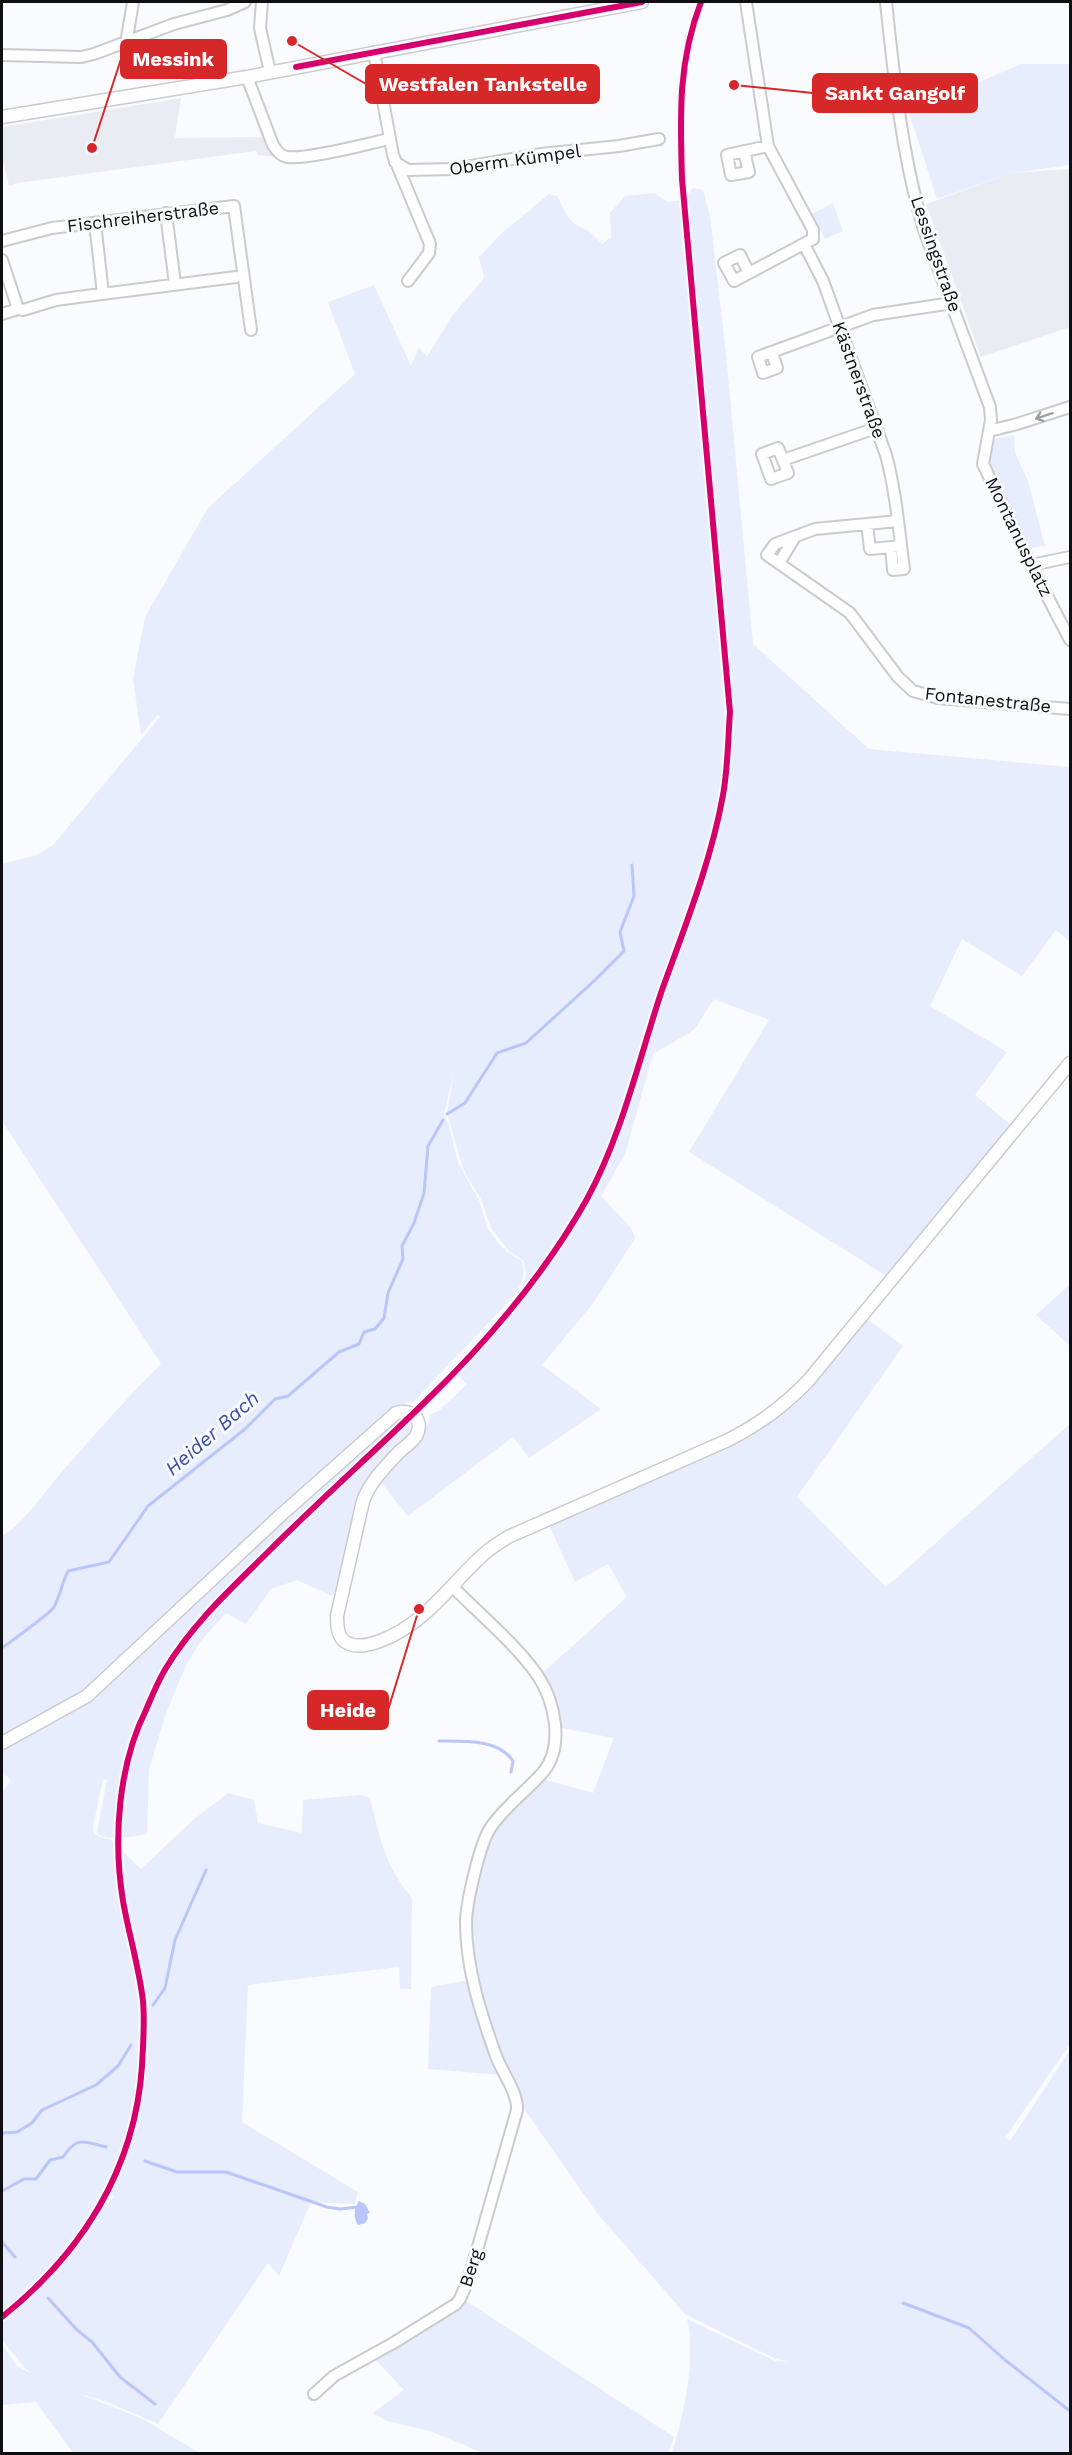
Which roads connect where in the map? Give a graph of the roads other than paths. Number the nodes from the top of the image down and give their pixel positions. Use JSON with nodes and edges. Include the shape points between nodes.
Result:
{"nodes":[{"id":1,"x":133,"y":2,"type":"edge"},
{"id":2,"x":208,"y":2,"type":"edge"},
{"id":3,"x":245,"y":2,"type":"edge"},
{"id":4,"x":262,"y":2,"type":"edge"},
{"id":5,"x":642,"y":2,"type":"edge"},
{"id":6,"x":747,"y":2,"type":"edge"},
{"id":7,"x":886,"y":2,"type":"edge"},
{"id":8,"x":215,"y":13,"type":"junction"},
{"id":9,"x":126,"y":44,"type":"junction"},
{"id":10,"x":374,"y":52,"type":"junction"},
{"id":11,"x":2,"y":56,"type":"edge"},
{"id":12,"x":270,"y":72,"type":"junction"},
{"id":13,"x":247,"y":77,"type":"junction"},
{"id":14,"x":2,"y":117,"type":"edge"},
{"id":15,"x":659,"y":139,"type":"dead end"},
{"id":16,"x":389,"y":140,"type":"junction"},
{"id":17,"x":768,"y":146,"type":"junction"},
{"id":18,"x":744,"y":151,"type":"dead end"},
{"id":19,"x":395,"y":162,"type":"junction"},
{"id":20,"x":166,"y":213,"type":"junction"},
{"id":21,"x":95,"y":223,"type":"junction"},
{"id":22,"x":2,"y":241,"type":"edge"},
{"id":23,"x":804,"y":244,"type":"junction"},
{"id":24,"x":2,"y":260,"type":"edge"},
{"id":25,"x":749,"y":273,"type":"dead end"},
{"id":26,"x":236,"y":276,"type":"dead end"},
{"id":27,"x":408,"y":281,"type":"dead end"},
{"id":28,"x":175,"y":284,"type":"junction"},
{"id":29,"x":103,"y":294,"type":"junction"},
{"id":30,"x":952,"y":303,"type":"junction"},
{"id":31,"x":18,"y":309,"type":"junction"},
{"id":32,"x":2,"y":314,"type":"edge"},
{"id":33,"x":840,"y":327,"type":"junction"},
{"id":34,"x":251,"y":330,"type":"dead end"},
{"id":35,"x":772,"y":352,"type":"dead end"},
{"id":36,"x":1071,"y":407,"type":"edge"},
{"id":37,"x":876,"y":428,"type":"junction"},
{"id":38,"x":989,"y":431,"type":"junction"},
{"id":39,"x":783,"y":460,"type":"dead end"},
{"id":40,"x":898,"y":521,"type":"junction"},
{"id":41,"x":867,"y":524,"type":"junction"},
{"id":42,"x":1071,"y":557,"type":"edge"},
{"id":43,"x":1031,"y":565,"type":"junction"},
{"id":44,"x":1071,"y":640,"type":"edge"},
{"id":45,"x":1071,"y":709,"type":"edge"},
{"id":46,"x":1071,"y":1063,"type":"edge"},
{"id":47,"x":453,"y":1587,"type":"junction"},
{"id":48,"x":2,"y":1743,"type":"edge"},
{"id":49,"x":314,"y":2394,"type":"dead end"}],
"edges":[{"from":1,"to":9,"type":"street"},
{"from":2,"to":8,"type":"street"},
{"from":3,"to":8,"type":"street"},
{"from":4,"to":12,"type":"street","via":[[260,28]]},
{"from":5,"to":10,"type":"main road"},
{"from":6,"to":17,"type":"street"},
{"from":7,"to":30,"type":"street","name":"Lessingstraße","via":[[898,111],[916,202]]},
{"from":8,"to":9,"type":"street","via":[[174,24]]},
{"from":9,"to":11,"type":"street","via":[[81,57]]},
{"from":10,"to":12,"type":"main road"},
{"from":10,"to":16,"type":"street"},
{"from":12,"to":13,"type":"main road"},
{"from":13,"to":14,"type":"main road"},
{"from":13,"to":16,"type":"street","via":[[273,145],[286,157]]},
{"from":15,"to":19,"type":"street","name":"Oberm Kümpel","via":[[442,170],[408,170]]},
{"from":16,"to":19,"type":"street"},
{"from":17,"to":18,"type":"street"},
{"from":17,"to":23,"type":"street","via":[[813,230],[813,239]]},
{"from":19,"to":27,"type":"street","via":[[430,244],[429,253]]},
{"from":20,"to":21,"type":"street","name":"Fischreiherstraße"},
{"from":20,"to":28,"type":"street"},
{"from":20,"to":34,"type":"street","name":"Fischreiherstraße","via":[[234,206]]},
{"from":21,"to":22,"type":"street","name":"Fischreiherstraße","via":[[52,228]]},
{"from":21,"to":29,"type":"street"},
{"from":23,"to":25,"type":"street"},
{"from":23,"to":33,"type":"street","name":"Kästnerstraße"},
{"from":24,"to":31,"type":"street"},
{"from":26,"to":28,"type":"street"},
{"from":28,"to":29,"type":"street"},
{"from":29,"to":31,"type":"street"},
{"from":30,"to":33,"type":"street","via":[[873,315]]},
{"from":30,"to":38,"type":"street","name":"Lessingstraße","via":[[988,400]]},
{"from":31,"to":32,"type":"street"},
{"from":33,"to":35,"type":"street"},
{"from":33,"to":37,"type":"street","name":"Kästnerstraße"},
{"from":36,"to":38,"type":"street","one_way":true},
{"from":37,"to":39,"type":"street"},
{"from":37,"to":40,"type":"street","name":"Kästnerstraße","via":[[891,474]]},
{"from":38,"to":43,"type":"street","name":"Montanusplatz","via":[[983,464]]},
{"from":40,"to":41,"type":"street"},
{"from":40,"to":41,"type":"street","name":"Kästnerstraße","via":[[896,546],[870,549]]},
{"from":41,"to":45,"type":"street","name":"Fontanestraße","via":[[815,529],[775,544],[767,555],[850,613],[913,691],[938,698]]},
{"from":42,"to":43,"type":"street"},
{"from":43,"to":44,"type":"street","name":"Montanusplatz"},
{"from":46,"to":47,"type":"main road","via":[[789,1400],[726,1442],[508,1537],[485,1552]]},
{"from":47,"to":48,"type":"main road","via":[[418,1620],[367,1645],[345,1642],[338,1631],[359,1515],[371,1484],[417,1432],[417,1419],[411,1412],[399,1412],[87,1696]]},
{"from":47,"to":49,"type":"street","name":"Berg","via":[[538,1677],[552,1709],[555,1731],[552,1754],[543,1771],[489,1829],[466,1917],[469,1956],[488,2034],[518,2103],[460,2299],[334,2376]]}]}
